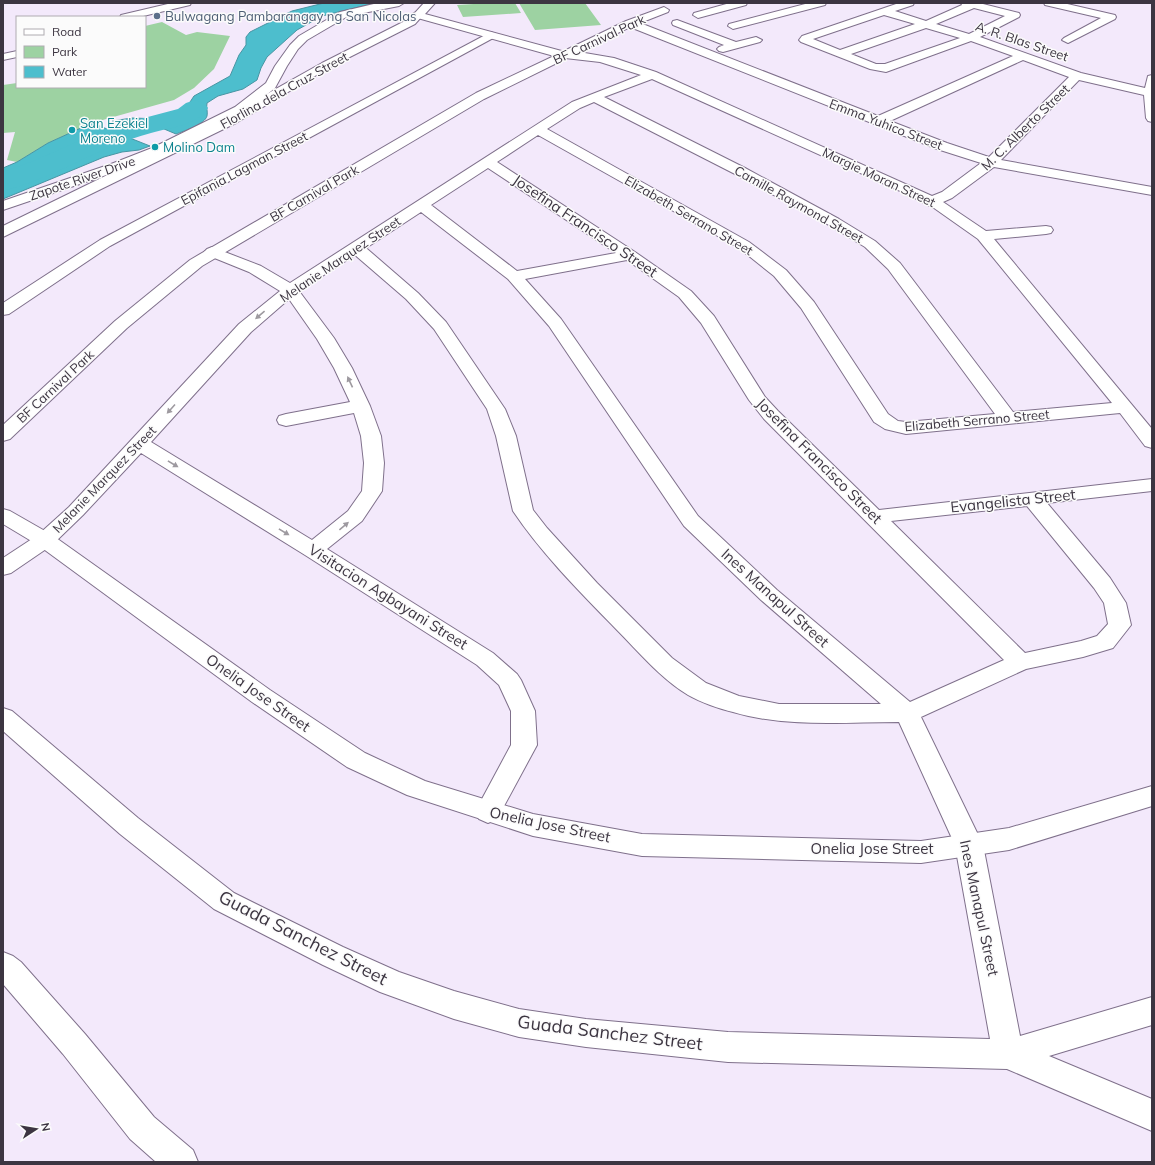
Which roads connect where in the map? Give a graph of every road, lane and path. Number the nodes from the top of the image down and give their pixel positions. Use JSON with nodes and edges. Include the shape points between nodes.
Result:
{"nodes":[{"id":1,"x":186,"y":3,"type":"edge"},
{"id":2,"x":399,"y":3,"type":"edge"},
{"id":3,"x":430,"y":3,"type":"edge"},
{"id":4,"x":742,"y":3,"type":"edge"},
{"id":5,"x":821,"y":3,"type":"edge"},
{"id":6,"x":909,"y":3,"type":"edge"},
{"id":7,"x":1049,"y":3,"type":"edge"},
{"id":8,"x":969,"y":4,"type":"edge"},
{"id":9,"x":164,"y":5,"type":"edge"},
{"id":10,"x":770,"y":5,"type":"dead end"},
{"id":11,"x":664,"y":10,"type":"dead end"},
{"id":12,"x":788,"y":12,"type":"junction"},
{"id":13,"x":886,"y":12,"type":"junction"},
{"id":14,"x":418,"y":15,"type":"junction"},
{"id":15,"x":698,"y":15,"type":"dead end"},
{"id":16,"x":128,"y":16,"type":"edge"},
{"id":17,"x":808,"y":18,"type":"dead end"},
{"id":18,"x":630,"y":23,"type":"junction"},
{"id":19,"x":677,"y":23,"type":"dead end"},
{"id":20,"x":821,"y":23,"type":"dead end"},
{"id":21,"x":927,"y":24,"type":"junction"},
{"id":22,"x":733,"y":26,"type":"dead end"},
{"id":23,"x":834,"y":28,"type":"junction"},
{"id":24,"x":491,"y":35,"type":"junction"},
{"id":25,"x":970,"y":38,"type":"junction"},
{"id":26,"x":756,"y":40,"type":"dead end"},
{"id":27,"x":1068,"y":40,"type":"dead end"},
{"id":28,"x":736,"y":46,"type":"junction"},
{"id":29,"x":16,"y":54,"type":"edge"},
{"id":30,"x":565,"y":54,"type":"junction"},
{"id":31,"x":706,"y":54,"type":"junction"},
{"id":32,"x":839,"y":54,"type":"junction"},
{"id":33,"x":1022,"y":56,"type":"junction"},
{"id":34,"x":3,"y":57,"type":"edge"},
{"id":35,"x":652,"y":75,"type":"junction"},
{"id":36,"x":1077,"y":76,"type":"junction"},
{"id":37,"x":1152,"y":79,"type":"edge"},
{"id":38,"x":1151,"y":93,"type":"edge"},
{"id":39,"x":594,"y":97,"type":"junction"},
{"id":40,"x":1152,"y":118,"type":"edge"},
{"id":41,"x":879,"y":121,"type":"junction"},
{"id":42,"x":539,"y":130,"type":"junction"},
{"id":43,"x":488,"y":162,"type":"junction"},
{"id":44,"x":991,"y":162,"type":"junction"},
{"id":45,"x":1152,"y":191,"type":"edge"},
{"id":46,"x":932,"y":201,"type":"junction"},
{"id":47,"x":421,"y":205,"type":"junction"},
{"id":48,"x":3,"y":206,"type":"edge"},
{"id":49,"x":1046,"y":230,"type":"dead end"},
{"id":50,"x":3,"y":232,"type":"edge"},
{"id":51,"x":983,"y":236,"type":"junction"},
{"id":52,"x":356,"y":248,"type":"junction"},
{"id":53,"x":212,"y":252,"type":"junction"},
{"id":54,"x":630,"y":255,"type":"junction"},
{"id":55,"x":514,"y":276,"type":"junction"},
{"id":56,"x":290,"y":290,"type":"junction"},
{"id":57,"x":3,"y":310,"type":"edge"},
{"id":58,"x":361,"y":406,"type":"junction"},
{"id":59,"x":1125,"y":407,"type":"junction"},
{"id":60,"x":1008,"y":418,"type":"junction"},
{"id":61,"x":286,"y":420,"type":"dead end"},
{"id":62,"x":3,"y":435,"type":"edge"},
{"id":63,"x":1152,"y":442,"type":"edge"},
{"id":64,"x":140,"y":444,"type":"junction"},
{"id":65,"x":1152,"y":485,"type":"edge"},
{"id":66,"x":1033,"y":500,"type":"junction"},
{"id":67,"x":3,"y":515,"type":"edge"},
{"id":68,"x":874,"y":517,"type":"junction"},
{"id":69,"x":45,"y":540,"type":"junction"},
{"id":70,"x":313,"y":550,"type":"junction"},
{"id":71,"x":3,"y":568,"type":"edge"},
{"id":72,"x":1020,"y":662,"type":"junction"},
{"id":73,"x":908,"y":713,"type":"junction"},
{"id":74,"x":3,"y":717,"type":"edge"},
{"id":75,"x":1152,"y":796,"type":"edge"},
{"id":76,"x":488,"y":812,"type":"junction"},
{"id":77,"x":969,"y":845,"type":"junction"},
{"id":78,"x":3,"y":965,"type":"edge"},
{"id":79,"x":1152,"y":1011,"type":"edge"},
{"id":80,"x":1008,"y":1054,"type":"junction"},
{"id":81,"x":1152,"y":1115,"type":"edge"},
{"id":82,"x":181,"y":1162,"type":"edge"}],
"edges":[{"from":1,"to":9,"type":"street"},
{"from":2,"to":48,"type":"street","name":"Zapote River Drive","via":[[344,14],[303,38],[281,66],[271,85],[239,110],[157,151]]},
{"from":3,"to":14,"type":"street","name":"Florlina dela Cruz Street"},
{"from":4,"to":15,"type":"street"},
{"from":5,"to":12,"type":"street"},
{"from":6,"to":13,"type":"street"},
{"from":7,"to":27,"type":"street","via":[[1111,17]]},
{"from":8,"to":21,"type":"street"},
{"from":8,"to":25,"type":"street","via":[[1015,15]]},
{"from":9,"to":16,"type":"street"},
{"from":10,"to":12,"type":"street"},
{"from":11,"to":18,"type":"street","name":"BF Carnival Park"},
{"from":12,"to":17,"type":"street"},
{"from":12,"to":22,"type":"street"},
{"from":13,"to":21,"type":"street","name":"A. R. Blas Street"},
{"from":13,"to":23,"type":"street"},
{"from":14,"to":24,"type":"street","name":"Margie Moran Street"},
{"from":14,"to":50,"type":"street","name":"Florlina dela Cruz Street","via":[[411,22],[326,65],[231,120]]},
{"from":18,"to":30,"type":"street","name":"BF Carnival Park"},
{"from":18,"to":31,"type":"street","name":"Emma Yuhico Street"},
{"from":19,"to":28,"type":"street"},
{"from":20,"to":23,"type":"street"},
{"from":21,"to":25,"type":"street","name":"A. R. Blas Street"},
{"from":21,"to":32,"type":"street"},
{"from":23,"to":32,"type":"street","via":[[804,40]]},
{"from":24,"to":30,"type":"street","name":"Margie Moran Street"},
{"from":24,"to":57,"type":"street","name":"Epifania Lagman Street","via":[[105,243]]},
{"from":25,"to":32,"type":"street","via":[[886,68]]},
{"from":25,"to":33,"type":"street","name":"A. R. Blas Street"},
{"from":26,"to":28,"type":"street"},
{"from":28,"to":31,"type":"street"},
{"from":29,"to":34,"type":"street"},
{"from":30,"to":35,"type":"street","name":"Margie Moran Street","via":[[601,57]]},
{"from":30,"to":53,"type":"street","name":"BF Carnival Park","via":[[480,96]]},
{"from":31,"to":41,"type":"street","name":"Emma Yuhico Street"},
{"from":33,"to":36,"type":"street","name":"A. R. Blas Street"},
{"from":33,"to":41,"type":"street"},
{"from":35,"to":39,"type":"street","name":"Melanie Marquez Street"},
{"from":35,"to":46,"type":"street","name":"Margie Moran Street"},
{"from":36,"to":38,"type":"street","name":"A. R. Blas Street"},
{"from":36,"to":44,"type":"street","name":"M. C. Alberto Street"},
{"from":37,"to":38,"type":"street"},
{"from":38,"to":40,"type":"street"},
{"from":39,"to":42,"type":"street","name":"Melanie Marquez Street","via":[[576,105]]},
{"from":39,"to":60,"type":"street","name":"Camille Raymond Street","via":[[740,171],[870,244],[894,266]]},
{"from":41,"to":44,"type":"street","name":"Emma Yuhico Street"},
{"from":42,"to":43,"type":"street","name":"Melanie Marquez Street"},
{"from":42,"to":60,"type":"street","name":"Elizabeth Serrano Street","via":[[744,245],[780,273],[808,305],[881,418],[892,425],[906,428]]},
{"from":43,"to":47,"type":"street","name":"Melanie Marquez Street"},
{"from":43,"to":54,"type":"street","name":"Josefina Francisco Street"},
{"from":44,"to":45,"type":"street","name":"Emma Yuhico Street"},
{"from":44,"to":46,"type":"street","name":"M. C. Alberto Street","via":[[946,195]]},
{"from":46,"to":51,"type":"street","name":"Margie Moran Street"},
{"from":47,"to":52,"type":"street","name":"Melanie Marquez Street"},
{"from":47,"to":55,"type":"street","name":"Ines Manapul Street"},
{"from":49,"to":51,"type":"street"},
{"from":51,"to":59,"type":"street","name":"Margie Moran Street"},
{"from":52,"to":56,"type":"street","name":"Melanie Marquez Street"},
{"from":52,"to":73,"type":"street","via":[[412,296],[440,326],[496,409],[506,436],[523,511],[589,588],[664,664],[697,689],[735,704],[779,713]]},
{"from":53,"to":56,"type":"street","via":[[255,269]]},
{"from":53,"to":62,"type":"street","name":"BF Carnival Park","via":[[170,282],[124,321]]},
{"from":54,"to":55,"type":"street"},
{"from":54,"to":68,"type":"street","name":"Josefina Francisco Street","via":[[685,294],[697,306],[770,415]]},
{"from":55,"to":73,"type":"street","name":"Ines Manapul Street","via":[[555,323],[691,521],[769,595]]},
{"from":58,"to":56,"type":"street","one_way":true,"via":[[325,338]]},
{"from":56,"to":64,"type":"street","name":"Melanie Marquez Street","one_way":true,"via":[[245,328]]},
{"from":58,"to":61,"type":"street"},
{"from":70,"to":58,"type":"street","one_way":true,"via":[[355,516],[372,491],[374,463],[370,436]]},
{"from":59,"to":60,"type":"street","name":"Elizabeth Serrano Street"},
{"from":59,"to":63,"type":"street","name":"Margie Moran Street"},
{"from":64,"to":69,"type":"street","name":"Melanie Marquez Street"},
{"from":64,"to":70,"type":"street","name":"Visitacion Agbayani Street","one_way":true},
{"from":65,"to":66,"type":"street","name":"Evangelista Street"},
{"from":66,"to":68,"type":"street","name":"Evangelista Street"},
{"from":66,"to":72,"type":"street","via":[[1102,583],[1115,603],[1120,625],[1105,642]]},
{"from":67,"to":69,"type":"street","name":"Onelia Jose Street"},
{"from":68,"to":72,"type":"street","name":"Josefina Francisco Street"},
{"from":69,"to":71,"type":"street","name":"Melanie Marquez Street"},
{"from":69,"to":76,"type":"street","name":"Onelia Jose Street","via":[[261,696],[356,760],[416,788]]},
{"from":70,"to":76,"type":"street","name":"Visitacion Agbayani Street","via":[[485,659],[509,680],[523,711],[524,745]]},
{"from":72,"to":73,"type":"street"},
{"from":73,"to":77,"type":"street","name":"Ines Manapul Street"},
{"from":74,"to":80,"type":"street","name":"Guada Sanchez Street","via":[[129,826],[224,901],[391,983],[454,1005],[519,1023],[586,1033],[728,1047]]},
{"from":75,"to":77,"type":"street","name":"Onelia Jose Street","via":[[1009,839]]},
{"from":76,"to":77,"type":"street","name":"Onelia Jose Street","via":[[533,825],[642,845],[921,852]]},
{"from":77,"to":80,"type":"street","name":"Ines Manapul Street"},
{"from":78,"to":82,"type":"street","via":[[74,1044],[142,1128]]},
{"from":79,"to":80,"type":"street"},
{"from":80,"to":81,"type":"street","name":"Guada Sanchez Street"}]}
